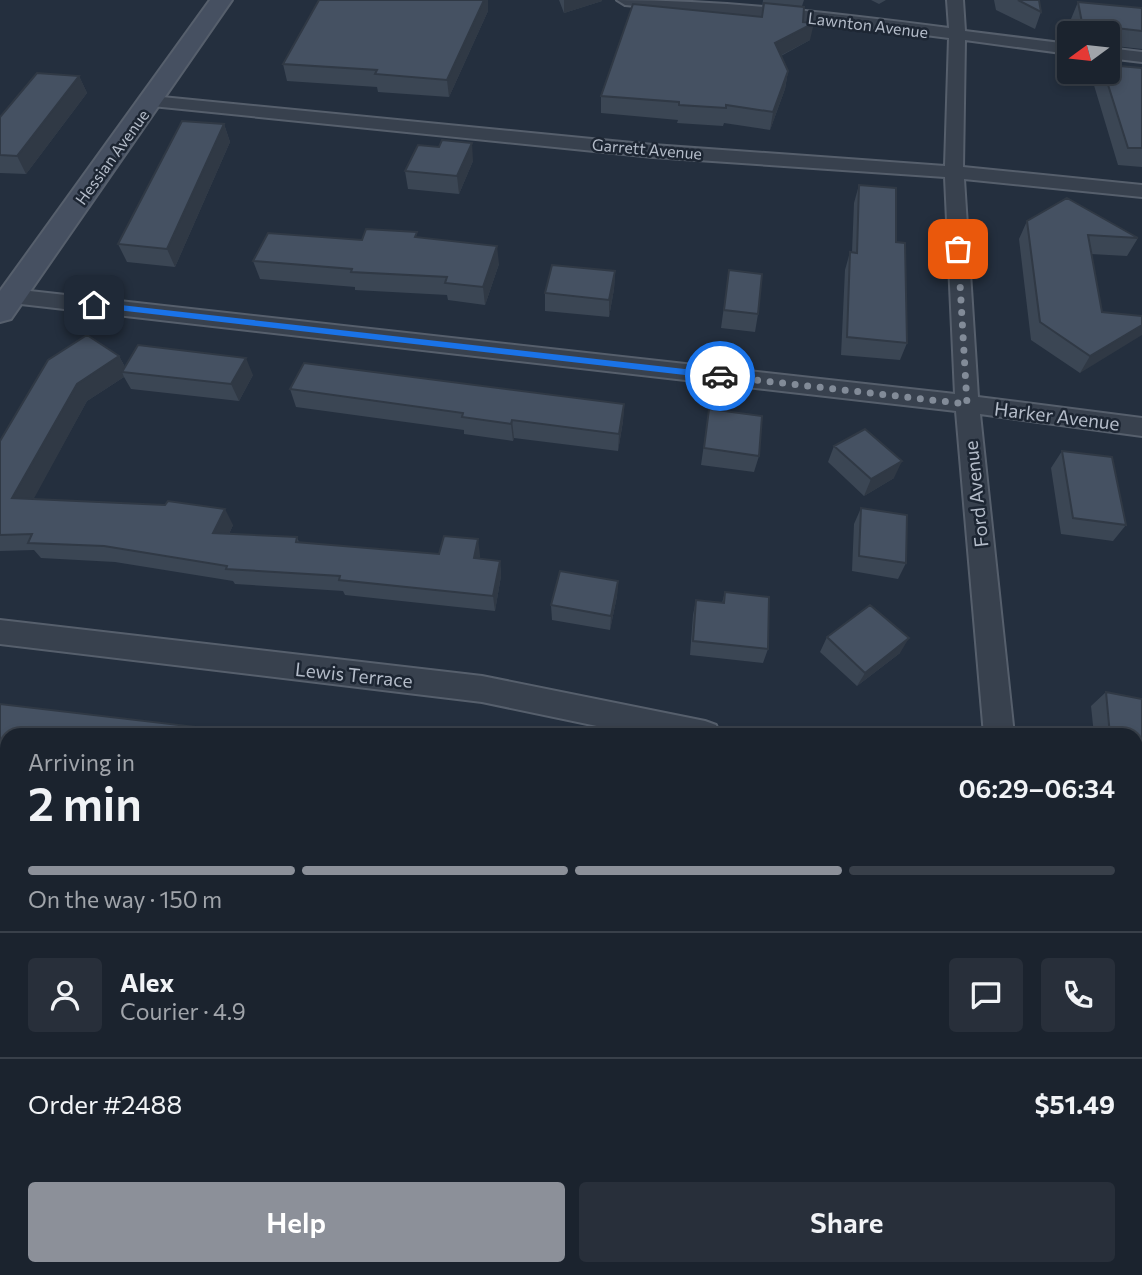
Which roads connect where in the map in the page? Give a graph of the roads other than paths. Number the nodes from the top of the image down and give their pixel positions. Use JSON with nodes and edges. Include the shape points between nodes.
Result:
{"nodes":[{"id":1,"x":221,"y":0,"type":"edge"},
{"id":2,"x":625,"y":0,"type":"edge"},
{"id":3,"x":955,"y":0,"type":"edge"},
{"id":4,"x":716,"y":4,"type":"edge"},
{"id":5,"x":957,"y":35,"type":"junction"},
{"id":6,"x":1057,"y":48,"type":"edge"},
{"id":7,"x":1120,"y":54,"type":"edge"},
{"id":8,"x":1142,"y":57,"type":"edge"},
{"id":9,"x":152,"y":101,"type":"junction"},
{"id":10,"x":954,"y":172,"type":"junction"},
{"id":11,"x":1142,"y":191,"type":"edge"},
{"id":12,"x":6,"y":304,"type":"edge"},
{"id":13,"x":967,"y":404,"type":"junction"},
{"id":14,"x":1142,"y":427,"type":"edge"},
{"id":15,"x":0,"y":632,"type":"edge"},
{"id":16,"x":671,"y":728,"type":"edge"},
{"id":17,"x":998,"y":728,"type":"edge"}],
"edges":[{"from":1,"to":9,"type":"main road","name":"Hessian Avenue"},
{"from":2,"to":4,"type":"street","name":"Lawnton Avenue"},
{"from":3,"to":5,"type":"street","name":"Ford Avenue"},
{"from":4,"to":5,"type":"street","name":"Lawnton Avenue"},
{"from":5,"to":6,"type":"street","name":"Lawnton Avenue"},
{"from":5,"to":10,"type":"street","name":"Ford Avenue"},
{"from":7,"to":8,"type":"street"},
{"from":9,"to":10,"type":"street","name":"Garrett Avenue","via":[[653,151]]},
{"from":9,"to":12,"type":"main road","name":"Hessian Avenue"},
{"from":10,"to":11,"type":"street","name":"Garrett Avenue"},
{"from":10,"to":13,"type":"street","name":"Ford Avenue"},
{"from":12,"to":13,"type":"street","name":"Harker Avenue"},
{"from":13,"to":14,"type":"street","name":"Harker Avenue"},
{"from":13,"to":17,"type":"street","name":"Ford Avenue"},
{"from":15,"to":16,"type":"street","name":"Lewis Terrace","via":[[482,689]]}]}
